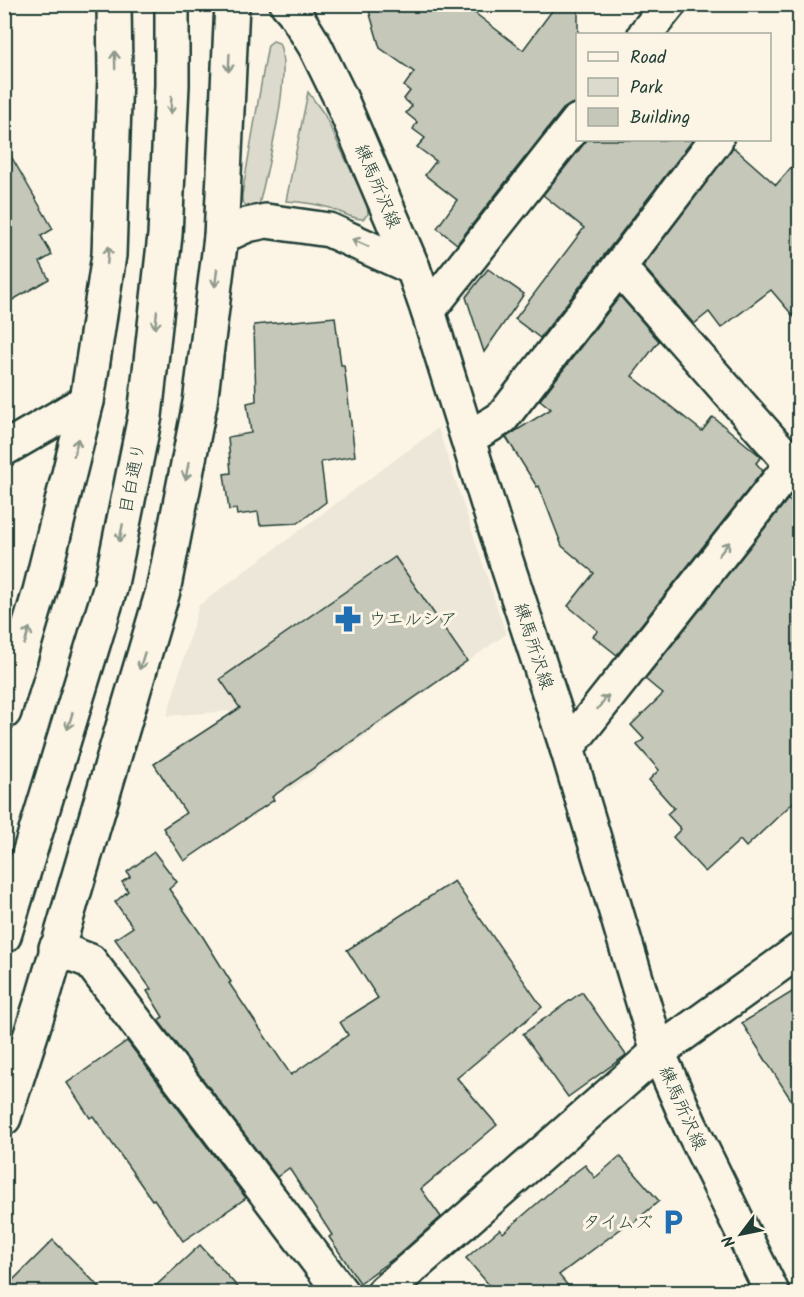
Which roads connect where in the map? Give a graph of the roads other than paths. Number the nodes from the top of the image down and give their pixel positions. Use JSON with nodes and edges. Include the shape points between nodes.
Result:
{"nodes":[{"id":1,"x":114,"y":4,"type":"edge"},
{"id":2,"x":172,"y":4,"type":"edge"},
{"id":3,"x":232,"y":4,"type":"edge"},
{"id":4,"x":669,"y":4,"type":"edge"},
{"id":5,"x":299,"y":10,"type":"edge"},
{"id":6,"x":646,"y":33,"type":"edge"},
{"id":7,"x":576,"y":124,"type":"edge"},
{"id":8,"x":715,"y":141,"type":"edge"},
{"id":9,"x":221,"y":237,"type":"junction"},
{"id":10,"x":619,"y":267,"type":"junction"},
{"id":11,"x":413,"y":268,"type":"junction"},
{"id":12,"x":428,"y":311,"type":"junction"},
{"id":13,"x":87,"y":400,"type":"junction"},
{"id":14,"x":468,"y":438,"type":"junction"},
{"id":15,"x":4,"y":449,"type":"edge"},
{"id":16,"x":795,"y":459,"type":"edge"},
{"id":17,"x":4,"y":712,"type":"edge"},
{"id":18,"x":567,"y":748,"type":"junction"},
{"id":19,"x":4,"y":936,"type":"edge"},
{"id":20,"x":56,"y":948,"type":"junction"},
{"id":21,"x":800,"y":950,"type":"edge"},
{"id":22,"x":658,"y":1052,"type":"junction"},
{"id":23,"x":4,"y":1118,"type":"edge"},
{"id":24,"x":341,"y":1293,"type":"edge"},
{"id":25,"x":384,"y":1293,"type":"edge"},
{"id":26,"x":772,"y":1293,"type":"edge"}],
"edges":[{"from":13,"to":1,"type":"main road","one_way":true,"via":[[109,255]]},
{"from":2,"to":19,"type":"main road","name":"目白通り","one_way":true,"via":[[165,235],[145,416],[110,589]]},
{"from":3,"to":9,"type":"main road","one_way":true},
{"from":4,"to":6,"type":"main road"},
{"from":5,"to":11,"type":"main road","name":"練馬所沢線"},
{"from":7,"to":12,"type":"main road"},
{"from":8,"to":10,"type":"main road"},
{"from":11,"to":9,"type":"main road","one_way":true,"via":[[329,230],[266,222]]},
{"from":9,"to":20,"type":"main road","one_way":true,"via":[[200,403],[163,591]]},
{"from":10,"to":14,"type":"main road","via":[[502,418]]},
{"from":10,"to":16,"type":"main road"},
{"from":11,"to":12,"type":"main road","name":"練馬所沢線"},
{"from":12,"to":14,"type":"main road","name":"練馬所沢線"},
{"from":13,"to":15,"type":"main road"},
{"from":17,"to":13,"type":"main road","one_way":true,"via":[[40,591]]},
{"from":14,"to":18,"type":"main road","name":"練馬所沢線"},
{"from":18,"to":16,"type":"main road","one_way":true},
{"from":18,"to":22,"type":"main road","name":"練馬所沢線"},
{"from":20,"to":23,"type":"main road"},
{"from":20,"to":24,"type":"main road","via":[[90,962]]},
{"from":21,"to":22,"type":"main road"},
{"from":22,"to":25,"type":"main road"},
{"from":22,"to":26,"type":"main road","name":"練馬所沢線"}]}
